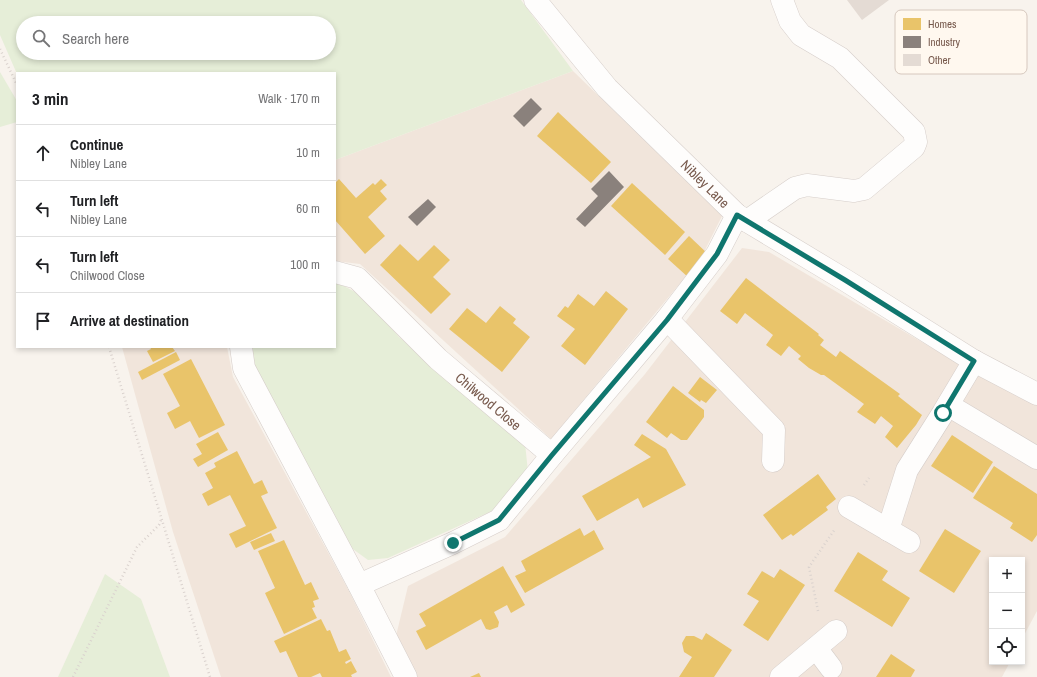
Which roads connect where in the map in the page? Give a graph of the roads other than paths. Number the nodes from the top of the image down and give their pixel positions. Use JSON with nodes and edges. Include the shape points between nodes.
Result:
{"nodes":[{"id":1,"x":536,"y":0,"type":"edge"},
{"id":2,"x":782,"y":0,"type":"edge"},
{"id":3,"x":742,"y":218,"type":"junction"},
{"id":4,"x":336,"y":272,"type":"edge"},
{"id":5,"x":667,"y":320,"type":"junction"},
{"id":6,"x":241,"y":348,"type":"edge"},
{"id":7,"x":974,"y":361,"type":"junction"},
{"id":8,"x":1037,"y":394,"type":"edge"},
{"id":9,"x":946,"y":409,"type":"junction"},
{"id":10,"x":552,"y":455,"type":"junction"},
{"id":11,"x":1037,"y":458,"type":"edge"},
{"id":12,"x":773,"y":462,"type":"dead end"},
{"id":13,"x":850,"y":507,"type":"road end"},
{"id":14,"x":888,"y":530,"type":"junction"},
{"id":15,"x":909,"y":542,"type":"dead end"},
{"id":16,"x":359,"y":585,"type":"junction"},
{"id":17,"x":831,"y":668,"type":"dead end"},
{"id":18,"x":406,"y":677,"type":"edge"},
{"id":19,"x":781,"y":677,"type":"edge"}],
"edges":[{"from":1,"to":3,"type":"street","name":"Nibley Lane","via":[[607,88]]},
{"from":2,"to":3,"type":"street","via":[[790,21],[801,35],[840,58],[914,132],[916,142],[914,147],[864,189],[854,191],[801,186]]},
{"from":3,"to":5,"type":"street"},
{"from":3,"to":7,"type":"street","name":"Nibley Lane"},
{"from":4,"to":10,"type":"street","name":"Chilwood Close","via":[[356,278],[438,359]]},
{"from":5,"to":10,"type":"street"},
{"from":5,"to":12,"type":"street","via":[[774,430]]},
{"from":6,"to":16,"type":"street","via":[[244,368]]},
{"from":7,"to":8,"type":"street","name":"Nibley Lane"},
{"from":7,"to":9,"type":"street"},
{"from":9,"to":11,"type":"street"},
{"from":9,"to":14,"type":"street","via":[[907,470]]},
{"from":10,"to":16,"type":"street","via":[[499,520]]},
{"from":13,"to":14,"type":"street"},
{"from":14,"to":15,"type":"street"},
{"from":16,"to":18,"type":"street"},
{"from":17,"to":19,"type":"street","via":[[825,640]]}]}
